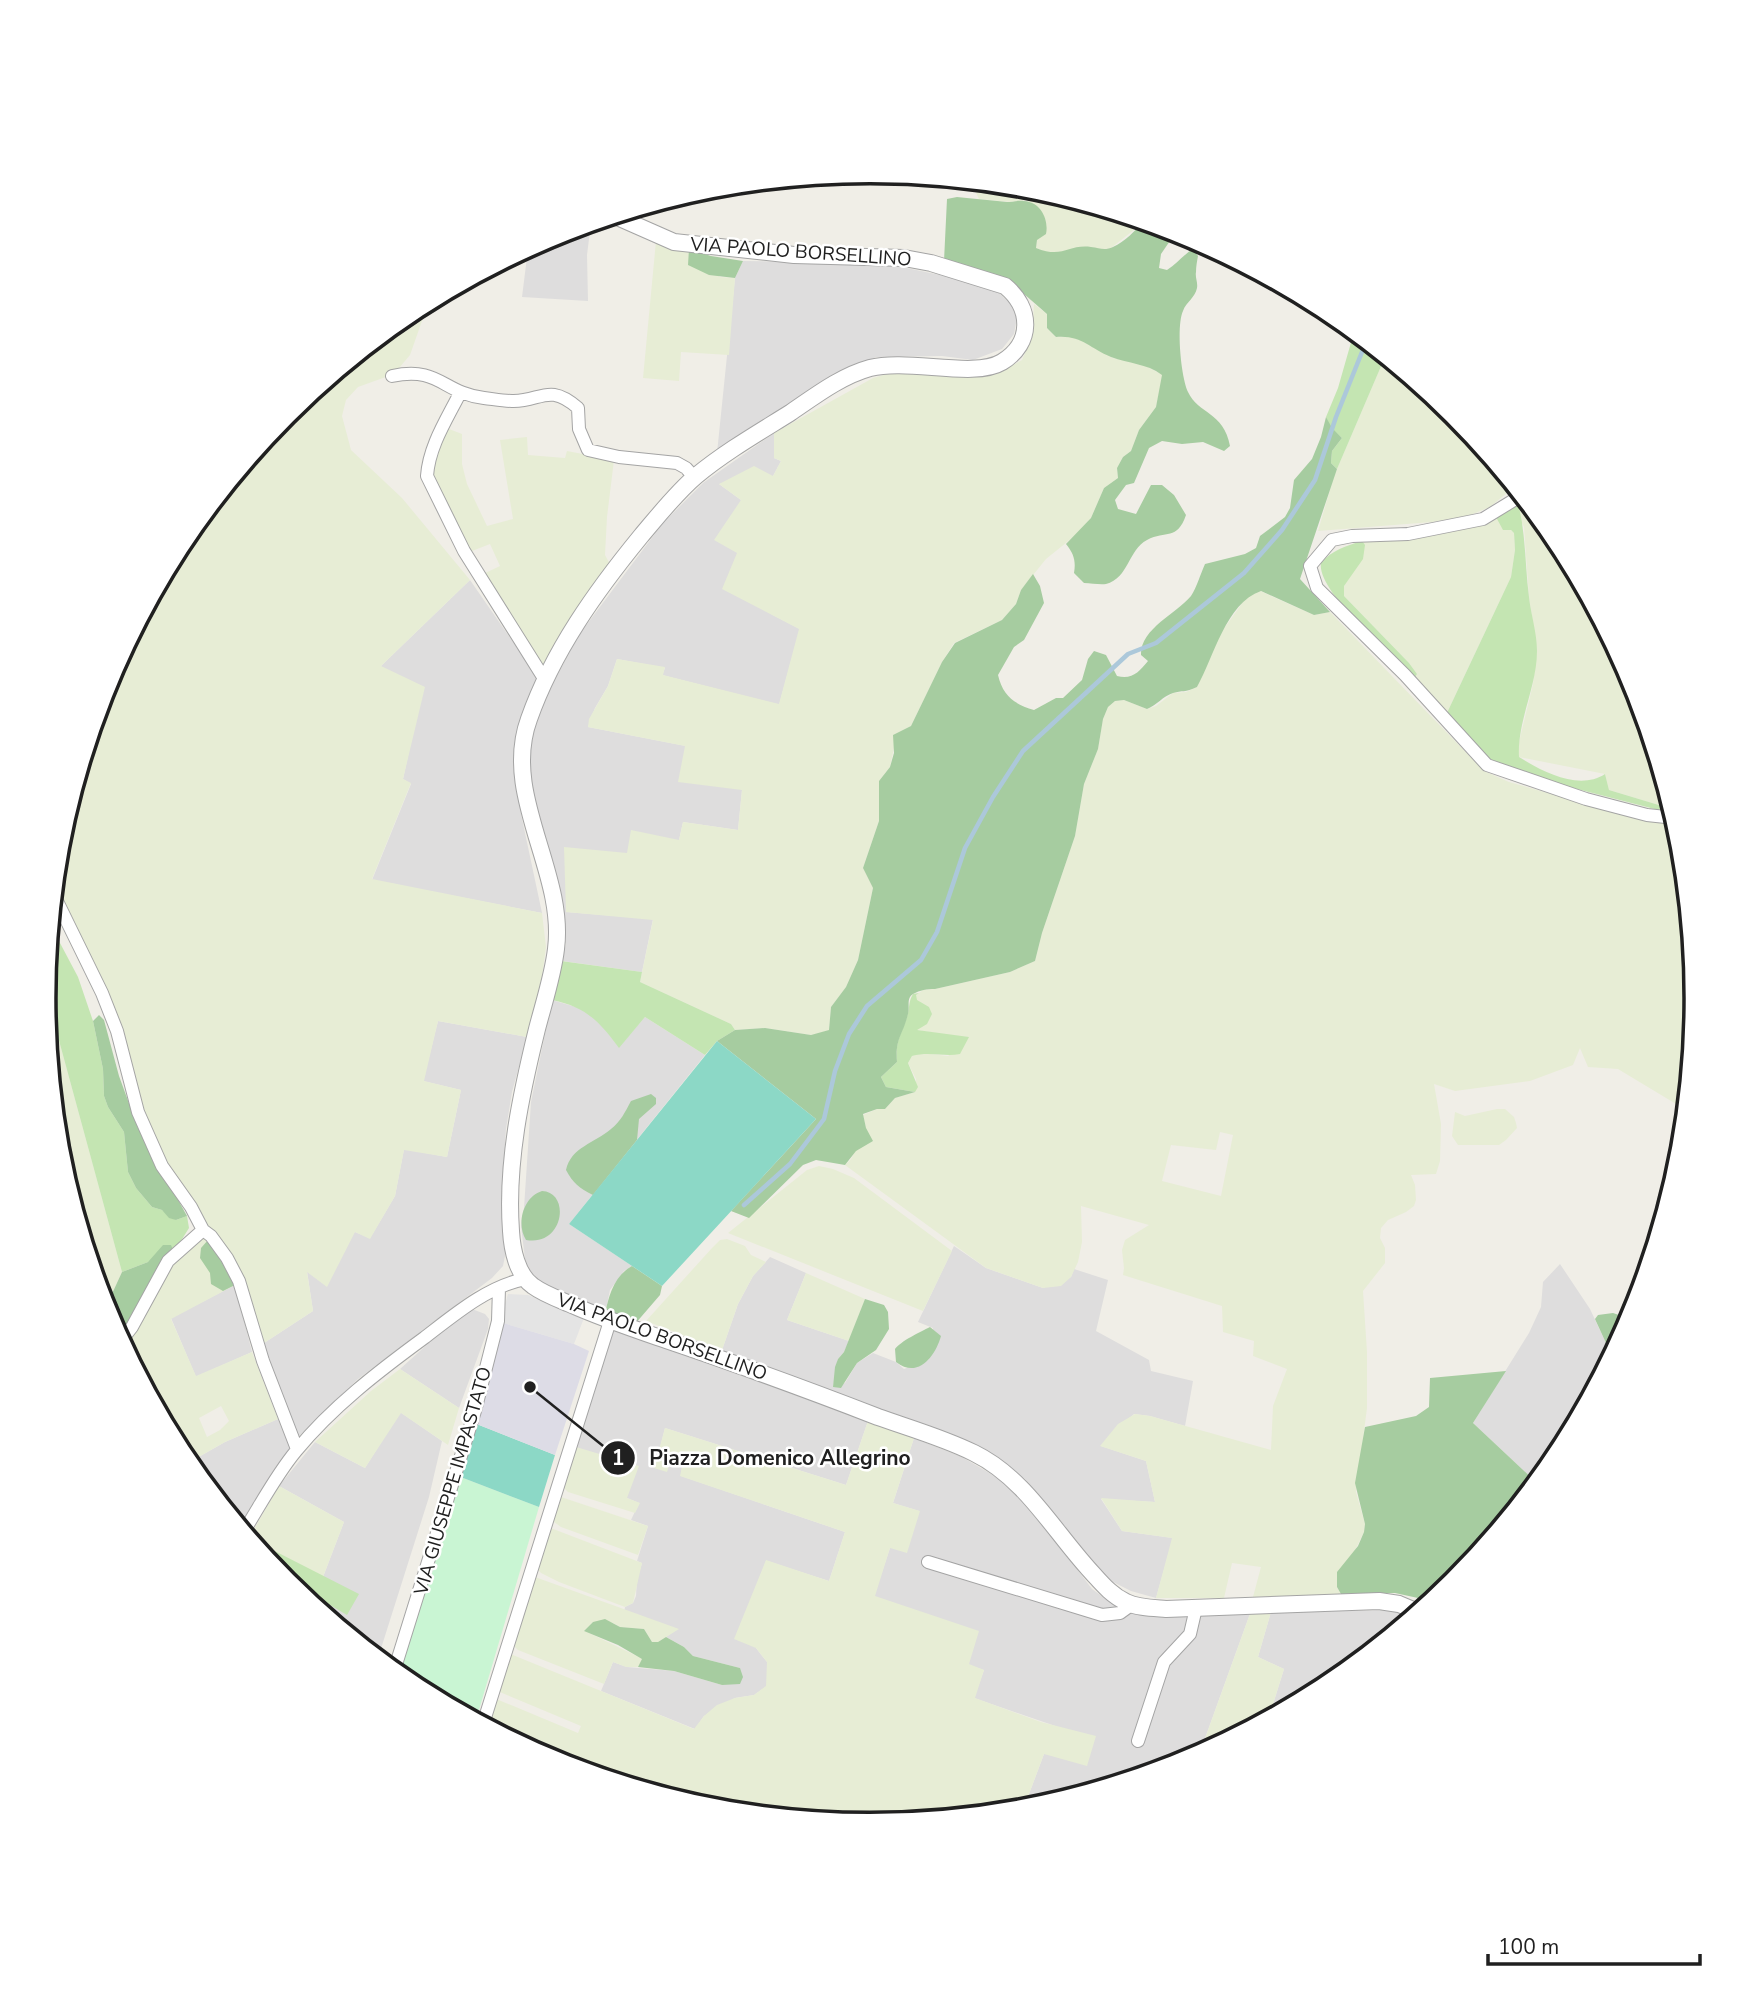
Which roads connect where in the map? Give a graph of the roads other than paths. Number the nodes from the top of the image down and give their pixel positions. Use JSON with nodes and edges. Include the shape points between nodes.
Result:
{"nodes":[{"id":1,"x":627,"y":221,"type":"edge"},
{"id":2,"x":392,"y":376,"type":"dead end"},
{"id":3,"x":460,"y":393,"type":"junction"},
{"id":4,"x":694,"y":477,"type":"junction"},
{"id":5,"x":1514,"y":500,"type":"edge"},
{"id":6,"x":545,"y":680,"type":"junction"},
{"id":7,"x":1663,"y":817,"type":"edge"},
{"id":8,"x":61,"y":910,"type":"edge"},
{"id":9,"x":203,"y":1230,"type":"junction"},
{"id":10,"x":525,"y":1279,"type":"junction"},
{"id":11,"x":499,"y":1287,"type":"junction"},
{"id":12,"x":610,"y":1321,"type":"junction"},
{"id":13,"x":128,"y":1332,"type":"edge"},
{"id":14,"x":298,"y":1449,"type":"junction"},
{"id":15,"x":249,"y":1524,"type":"edge"},
{"id":16,"x":928,"y":1562,"type":"dead end"},
{"id":17,"x":1131,"y":1605,"type":"junction"},
{"id":18,"x":1196,"y":1608,"type":"junction"},
{"id":19,"x":1409,"y":1608,"type":"edge"},
{"id":20,"x":397,"y":1660,"type":"edge"},
{"id":21,"x":486,"y":1715,"type":"edge"},
{"id":22,"x":1138,"y":1741,"type":"dead end"}],
"edges":[{"from":1,"to":4,"type":"street","name":"VIA PAOLO BORSELLINO","via":[[674,242],[931,263],[1005,286],[1023,305],[1026,318],[1021,341],[998,365],[871,368],[822,391]]},
{"from":2,"to":3,"type":"street","via":[[433,376]]},
{"from":3,"to":4,"type":"street","via":[[513,401],[547,393],[563,397],[578,408],[579,429],[588,450],[677,463]]},
{"from":3,"to":6,"type":"street","via":[[433,447],[427,476],[464,551]]},
{"from":4,"to":6,"type":"street","name":"VIA PAOLO BORSELLINO","via":[[617,566],[567,638]]},
{"from":5,"to":7,"type":"street","via":[[1483,519],[1408,534],[1332,540],[1310,566],[1317,588],[1487,765],[1586,799]]},
{"from":6,"to":10,"type":"street","name":"VIA PAOLO BORSELLINO","via":[[524,733],[520,758],[558,924],[556,954],[515,1128],[511,1236]]},
{"from":8,"to":9,"type":"street","via":[[117,1031],[138,1112],[153,1148]]},
{"from":9,"to":13,"type":"street","via":[[168,1261]]},
{"from":9,"to":14,"type":"street","via":[[239,1281],[263,1361]]},
{"from":10,"to":11,"type":"street"},
{"from":10,"to":12,"type":"street","name":"VIA PAOLO BORSELLINO","via":[[541,1291]]},
{"from":11,"to":14,"type":"street","via":[[394,1360],[342,1403]]},
{"from":11,"to":20,"type":"street","name":"VIA GIUSEPPE IMPASTATO","via":[[498,1321],[475,1411]]},
{"from":12,"to":17,"type":"street","name":"VIA PAOLO BORSELLINO","via":[[974,1453],[1014,1478],[1084,1565]]},
{"from":12,"to":21,"type":"street"},
{"from":14,"to":15,"type":"street"},
{"from":16,"to":17,"type":"street","via":[[1102,1615],[1120,1613]]},
{"from":17,"to":18,"type":"street"},
{"from":18,"to":19,"type":"street","via":[[1379,1601]]},
{"from":18,"to":22,"type":"street","via":[[1190,1633],[1164,1662]]}]}
